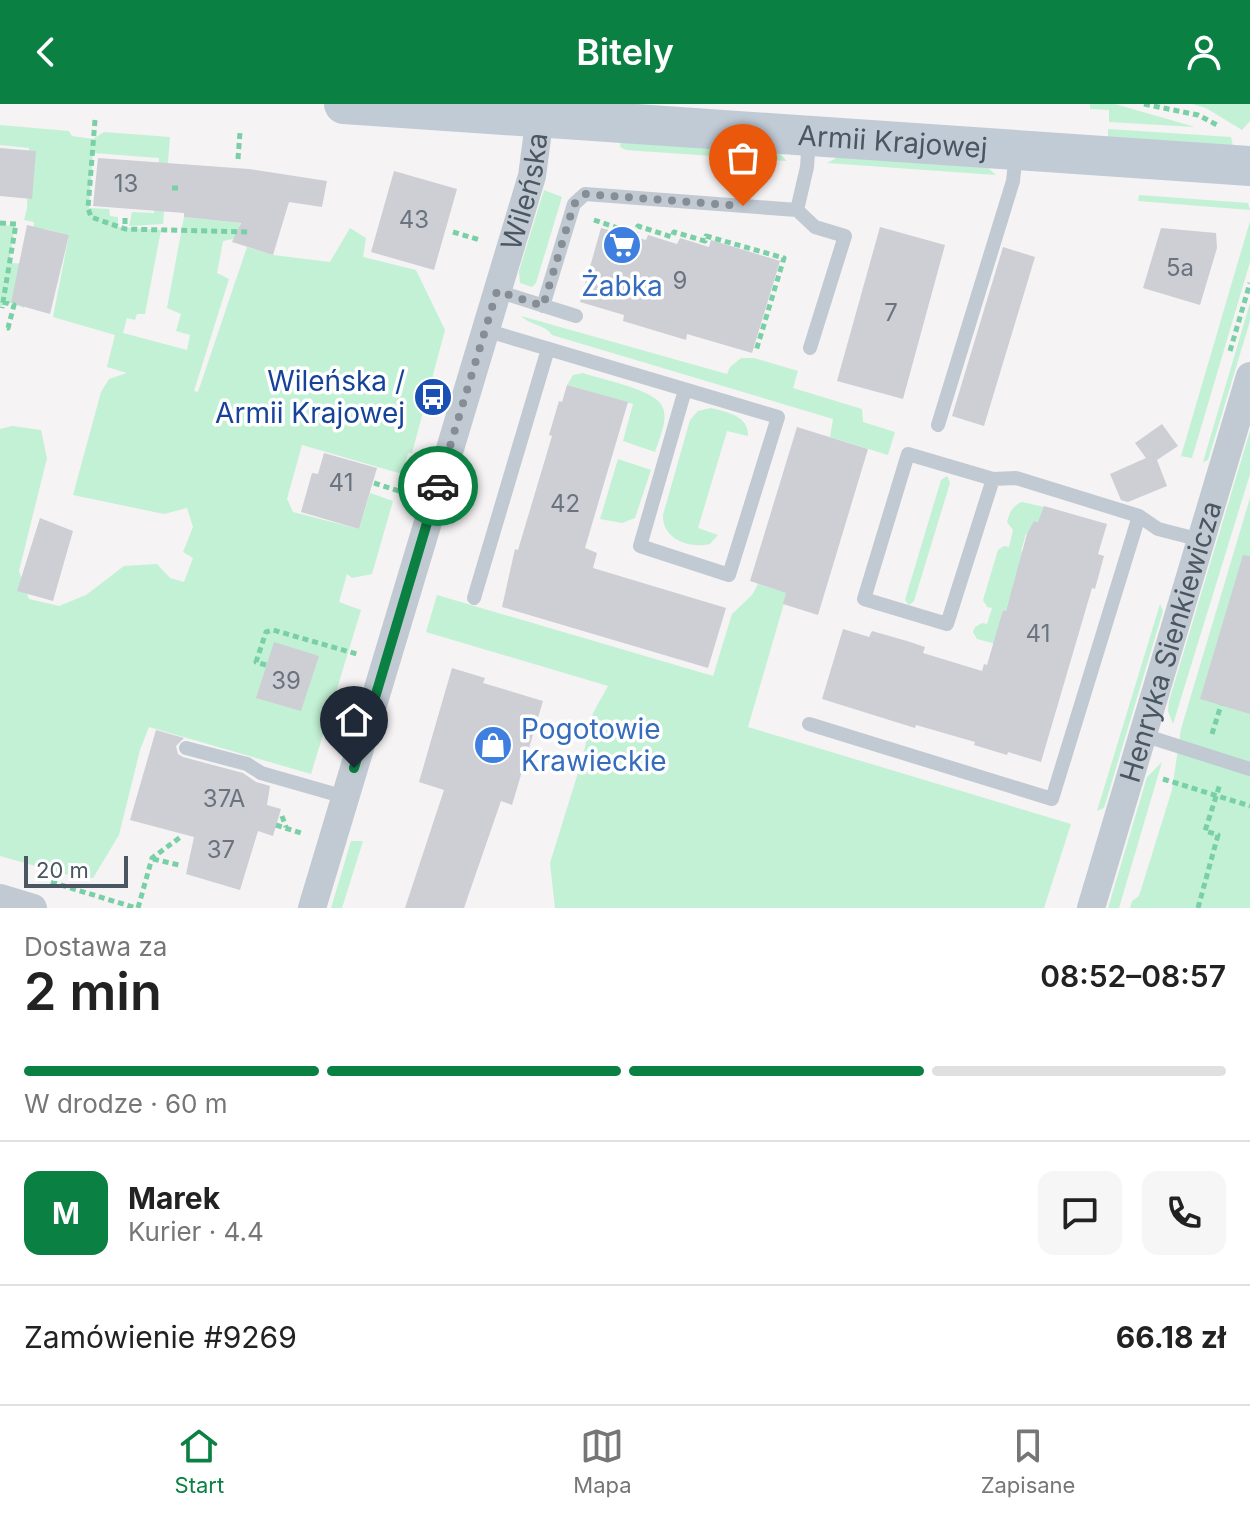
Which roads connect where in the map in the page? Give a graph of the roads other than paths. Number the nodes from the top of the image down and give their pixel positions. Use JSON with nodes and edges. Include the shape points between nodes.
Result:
{"nodes":[{"id":1,"x":344,"y":104,"type":"edge"},
{"id":2,"x":538,"y":110,"type":"edge"},
{"id":3,"x":810,"y":135,"type":"junction"},
{"id":4,"x":1016,"y":150,"type":"junction"},
{"id":5,"x":1250,"y":166,"type":"edge"},
{"id":6,"x":797,"y":210,"type":"junction"},
{"id":7,"x":497,"y":291,"type":"junction"},
{"id":8,"x":543,"y":306,"type":"junction"},
{"id":9,"x":576,"y":316,"type":"dead end"},
{"id":10,"x":485,"y":330,"type":"junction"},
{"id":11,"x":810,"y":348,"type":"dead end"},
{"id":12,"x":548,"y":349,"type":"junction"},
{"id":13,"x":1250,"y":376,"type":"edge"},
{"id":14,"x":685,"y":390,"type":"junction"},
{"id":15,"x":938,"y":425,"type":"dead end"},
{"id":16,"x":993,"y":479,"type":"junction"},
{"id":17,"x":1139,"y":516,"type":"junction"},
{"id":18,"x":1201,"y":540,"type":"junction"},
{"id":19,"x":474,"y":598,"type":"dead end"},
{"id":20,"x":809,"y":724,"type":"dead end"},
{"id":21,"x":1143,"y":735,"type":"junction"},
{"id":22,"x":186,"y":748,"type":"dead end"},
{"id":23,"x":1250,"y":769,"type":"edge"},
{"id":24,"x":345,"y":797,"type":"junction"},
{"id":25,"x":0,"y":898,"type":"edge"},
{"id":26,"x":33,"y":908,"type":"edge"},
{"id":27,"x":312,"y":908,"type":"edge"},
{"id":28,"x":1091,"y":908,"type":"edge"}],
"edges":[{"from":1,"to":2,"type":"street","name":"Armii Krajowej"},
{"from":2,"to":3,"type":"street","name":"Armii Krajowej"},
{"from":2,"to":7,"type":"street","name":"Wileńska","via":[[532,176]]},
{"from":3,"to":4,"type":"street","name":"Armii Krajowej"},
{"from":3,"to":6,"type":"lane"},
{"from":4,"to":5,"type":"street","name":"Armii Krajowej"},
{"from":4,"to":15,"type":"lane","via":[[1013,181]]},
{"from":6,"to":8,"type":"lane","via":[[585,194],[574,204]]},
{"from":6,"to":11,"type":"lane","via":[[815,227],[845,236]]},
{"from":7,"to":8,"type":"lane"},
{"from":7,"to":10,"type":"street","name":"Wileńska"},
{"from":8,"to":9,"type":"lane"},
{"from":10,"to":12,"type":"lane"},
{"from":10,"to":24,"type":"street","name":"Wileńska"},
{"from":12,"to":14,"type":"lane"},
{"from":12,"to":19,"type":"lane"},
{"from":13,"to":18,"type":"street","name":"Henryka Sienkiewicza"},
{"from":14,"to":14,"type":"lane","via":[[640,546],[729,575],[778,417]]},
{"from":16,"to":16,"type":"lane","via":[[947,624],[864,599],[908,454]]},
{"from":16,"to":17,"type":"lane","via":[[1016,478]]},
{"from":17,"to":18,"type":"lane","via":[[1158,529]]},
{"from":17,"to":20,"type":"lane","via":[[1052,799]]},
{"from":18,"to":21,"type":"street","name":"Henryka Sienkiewicza"},
{"from":21,"to":23,"type":"lane"},
{"from":21,"to":28,"type":"street","name":"Henryka Sienkiewicza"},
{"from":22,"to":24,"type":"lane"},
{"from":24,"to":27,"type":"street","name":"Wileńska"},
{"from":25,"to":26,"type":"street"}]}
